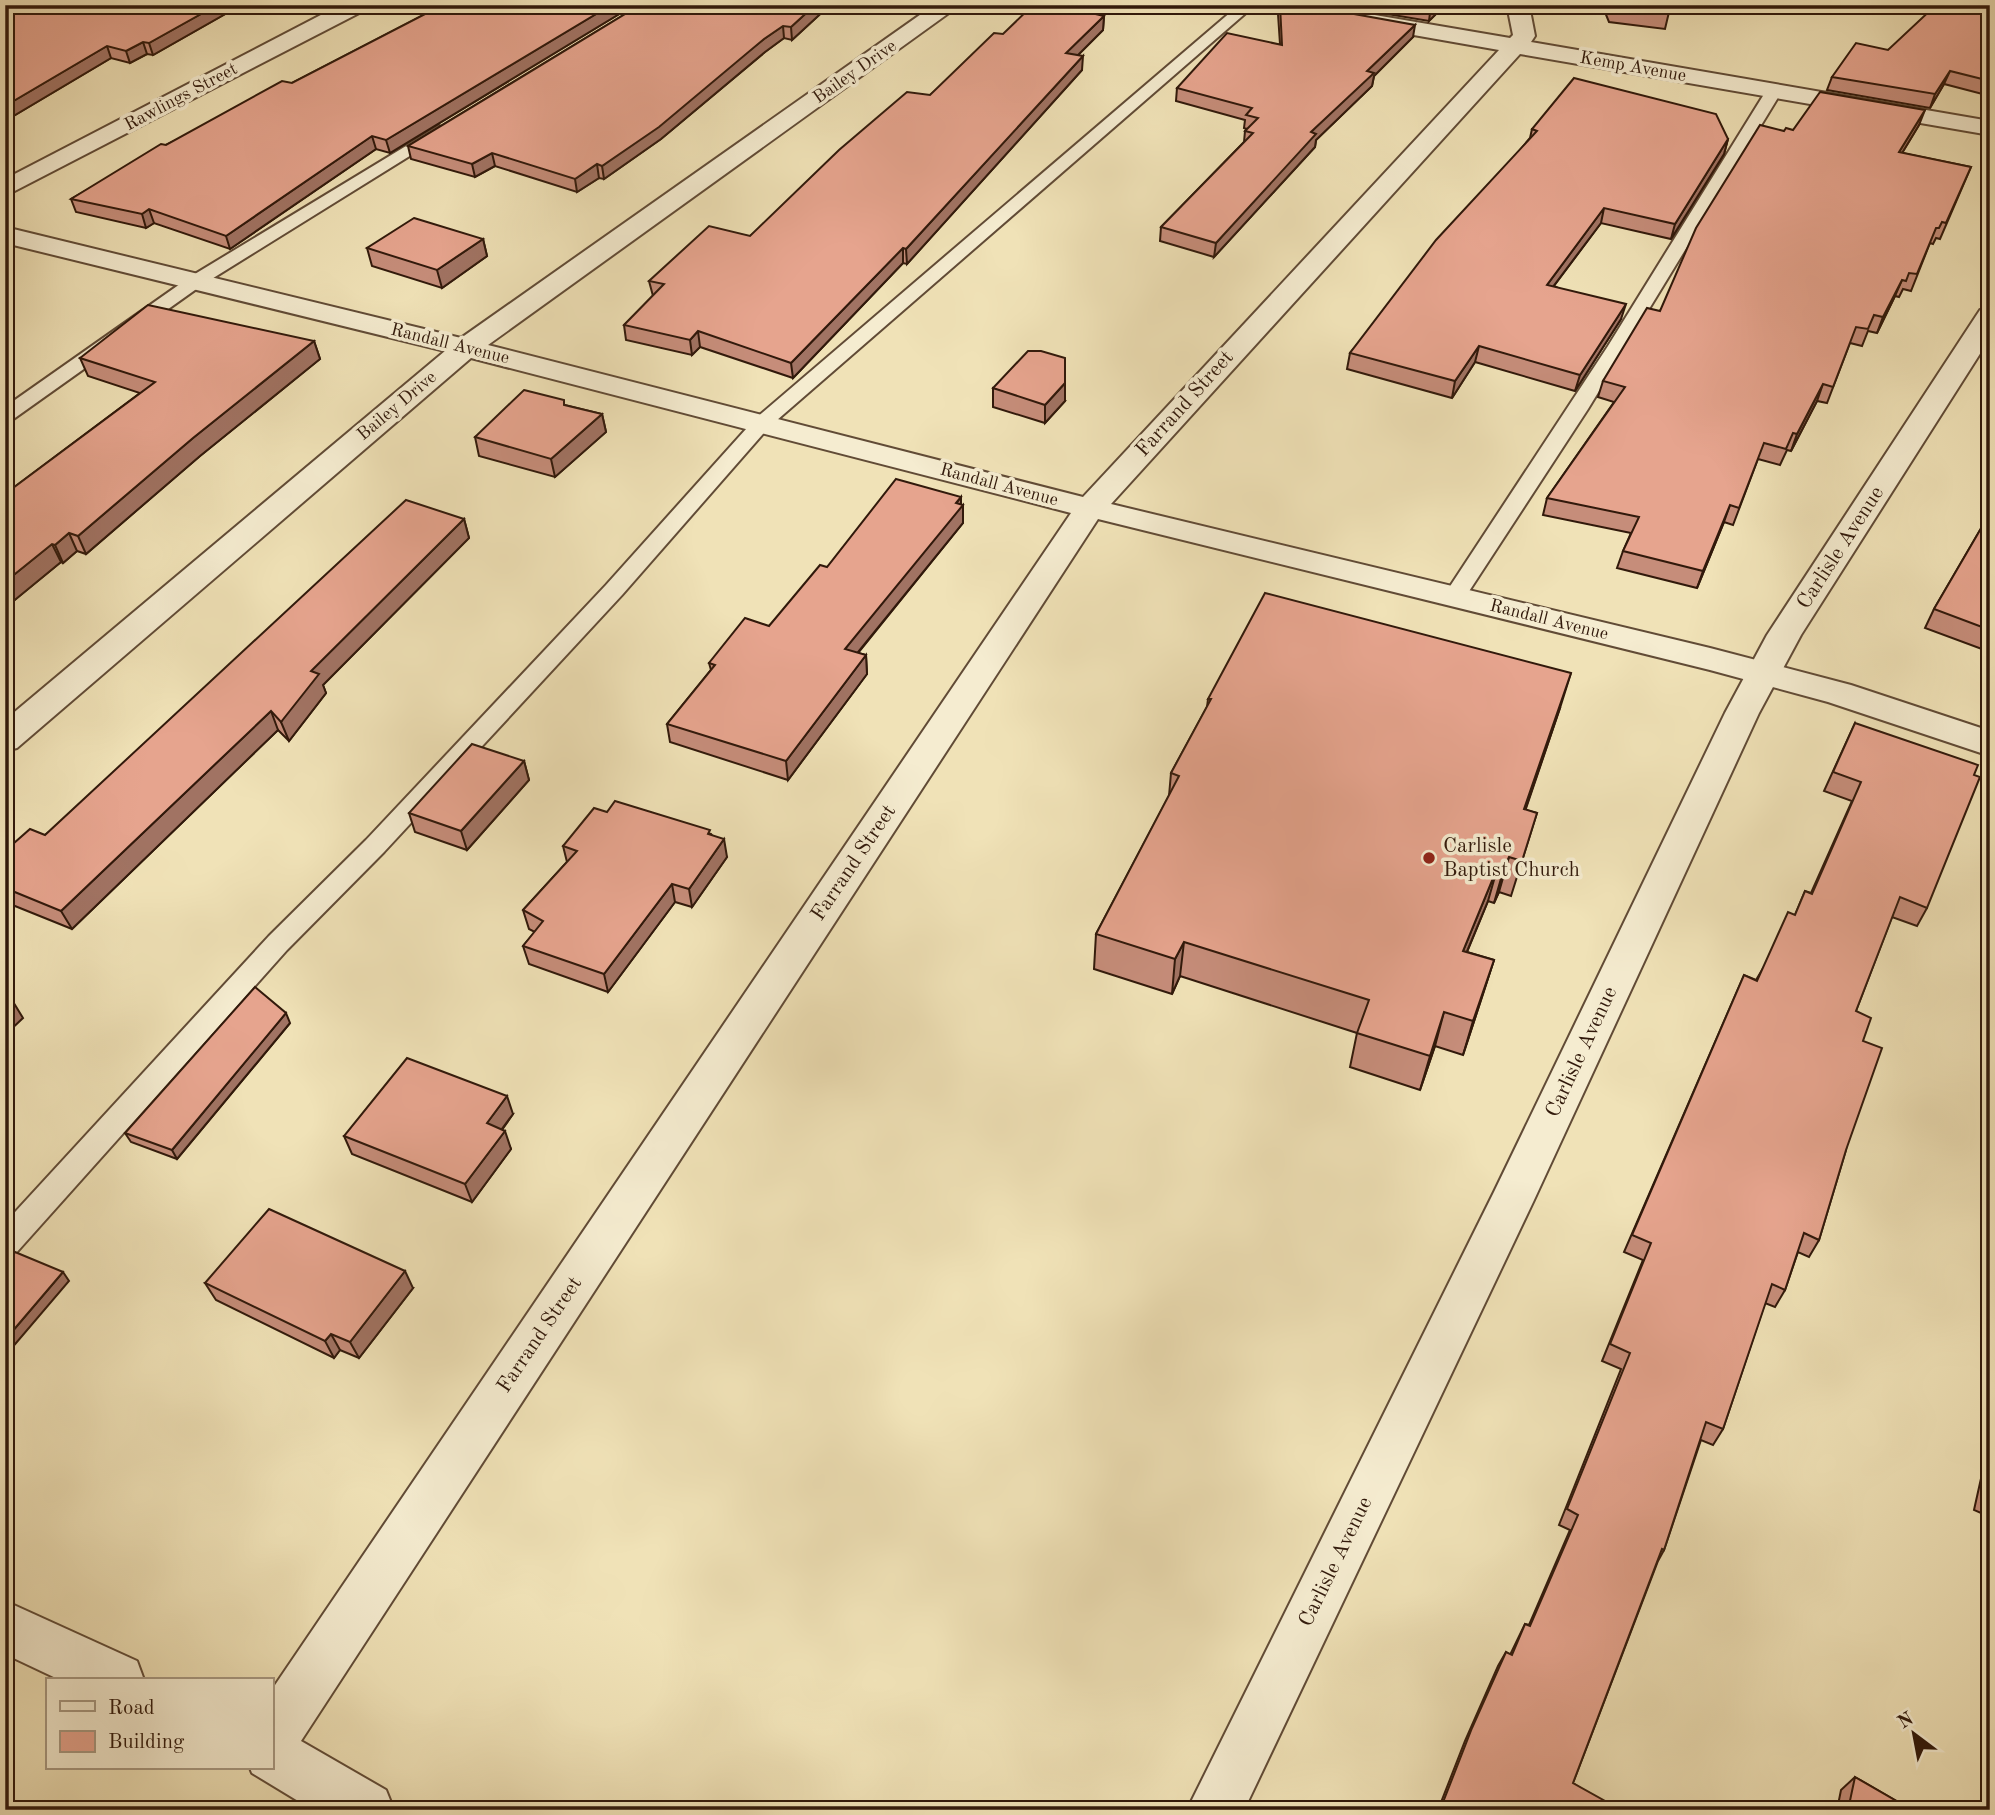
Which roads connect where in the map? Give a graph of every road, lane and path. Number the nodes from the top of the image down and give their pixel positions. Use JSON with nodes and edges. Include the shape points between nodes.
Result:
{"nodes":[{"id":1,"x":357,"y":5,"type":"edge"},
{"id":2,"x":949,"y":5,"type":"edge"},
{"id":3,"x":1248,"y":5,"type":"edge"},
{"id":4,"x":1277,"y":5,"type":"edge"},
{"id":5,"x":1518,"y":5,"type":"edge"},
{"id":6,"x":1513,"y":46,"type":"junction"},
{"id":7,"x":1774,"y":91,"type":"junction"},
{"id":8,"x":453,"y":123,"type":"edge"},
{"id":9,"x":1990,"y":128,"type":"edge"},
{"id":10,"x":5,"y":189,"type":"edge"},
{"id":11,"x":5,"y":235,"type":"edge"},
{"id":12,"x":195,"y":281,"type":"junction"},
{"id":13,"x":1990,"y":316,"type":"edge"},
{"id":14,"x":466,"y":348,"type":"junction"},
{"id":15,"x":5,"y":416,"type":"edge"},
{"id":16,"x":762,"y":424,"type":"junction"},
{"id":17,"x":1090,"y":509,"type":"junction"},
{"id":18,"x":1454,"y":597,"type":"junction"},
{"id":19,"x":1764,"y":673,"type":"junction"},
{"id":20,"x":5,"y":739,"type":"edge"},
{"id":21,"x":1990,"y":744,"type":"edge"},
{"id":22,"x":5,"y":1244,"type":"edge"},
{"id":23,"x":5,"y":1627,"type":"edge"},
{"id":24,"x":114,"y":1678,"type":"edge"},
{"id":25,"x":273,"y":1736,"type":"edge"},
{"id":26,"x":273,"y":1755,"type":"edge"},
{"id":27,"x":366,"y":1810,"type":"edge"},
{"id":28,"x":1215,"y":1810,"type":"edge"}],
"edges":[{"from":1,"to":10,"type":"street","name":"Rawlings Street"},
{"from":2,"to":14,"type":"street","name":"Bailey Drive"},
{"from":3,"to":16,"type":"lane"},
{"from":4,"to":6,"type":"street","name":"Kemp Avenue"},
{"from":5,"to":6,"type":"street","via":[[1524,36]]},
{"from":6,"to":7,"type":"street","name":"Kemp Avenue"},
{"from":6,"to":17,"type":"street","name":"Farrand Street"},
{"from":7,"to":9,"type":"street","name":"Kemp Avenue"},
{"from":7,"to":18,"type":"lane","via":[[1643,310]]},
{"from":8,"to":12,"type":"lane"},
{"from":11,"to":12,"type":"street","name":"Randall Avenue"},
{"from":12,"to":14,"type":"street","name":"Randall Avenue"},
{"from":12,"to":15,"type":"lane"},
{"from":13,"to":19,"type":"street","name":"Carlisle Avenue"},
{"from":14,"to":16,"type":"street","name":"Randall Avenue"},
{"from":14,"to":20,"type":"street","name":"Bailey Drive"},
{"from":16,"to":17,"type":"street","name":"Randall Avenue"},
{"from":16,"to":22,"type":"lane","via":[[614,590],[278,943]]},
{"from":17,"to":18,"type":"street","name":"Randall Avenue"},
{"from":17,"to":25,"type":"street","name":"Farrand Street"},
{"from":18,"to":19,"type":"street","name":"Randall Avenue"},
{"from":19,"to":21,"type":"street","name":"Randall Avenue"},
{"from":19,"to":28,"type":"street","name":"Carlisle Avenue"},
{"from":23,"to":24,"type":"street"},
{"from":26,"to":27,"type":"street"}]}
